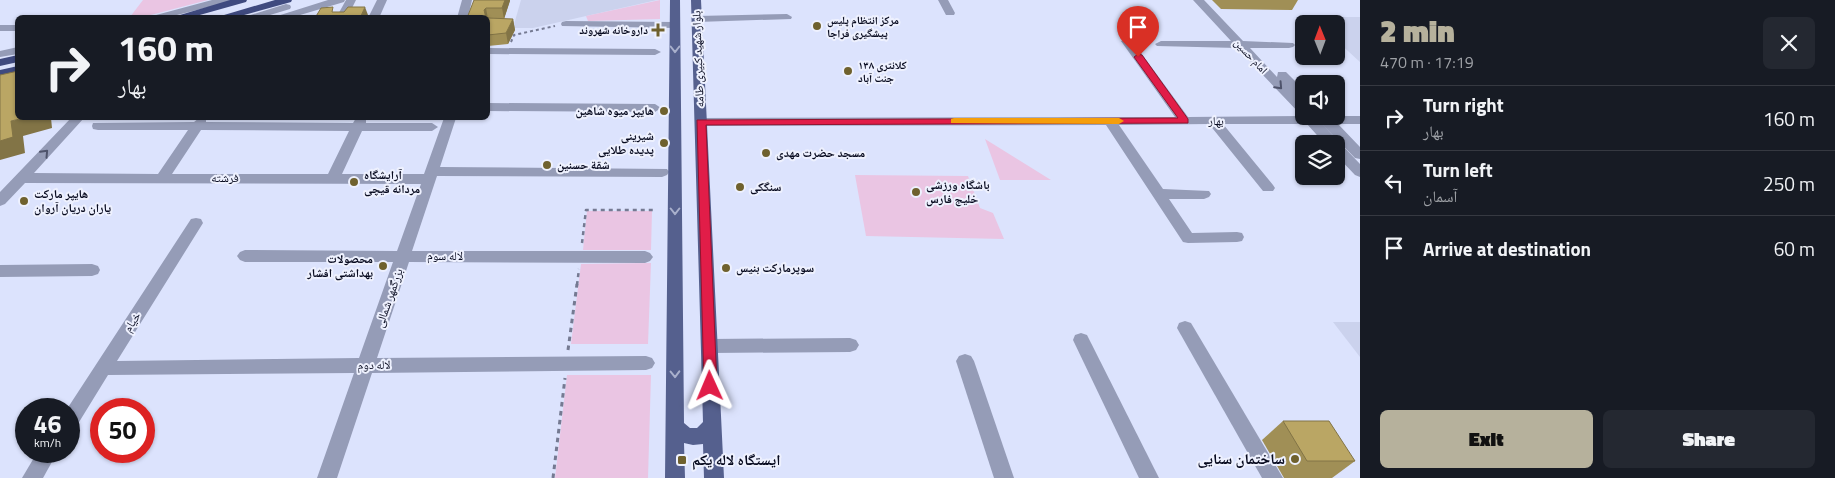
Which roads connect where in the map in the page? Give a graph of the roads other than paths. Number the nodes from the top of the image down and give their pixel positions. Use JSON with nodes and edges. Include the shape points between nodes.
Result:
{"nodes":[{"id":1,"x":225,"y":0,"type":"edge"},
{"id":2,"x":242,"y":0,"type":"edge"},
{"id":3,"x":287,"y":0,"type":"edge"},
{"id":4,"x":340,"y":0,"type":"edge"},
{"id":5,"x":351,"y":0,"type":"edge"},
{"id":6,"x":382,"y":0,"type":"edge"},
{"id":7,"x":467,"y":0,"type":"edge"},
{"id":8,"x":675,"y":0,"type":"edge"},
{"id":9,"x":696,"y":0,"type":"edge"},
{"id":10,"x":943,"y":0,"type":"edge"},
{"id":11,"x":1198,"y":0,"type":"edge"},
{"id":12,"x":1210,"y":0,"type":"edge"},
{"id":13,"x":304,"y":9,"type":"edge"},
{"id":14,"x":950,"y":13,"type":"dead end"},
{"id":15,"x":162,"y":15,"type":"edge"},
{"id":16,"x":186,"y":15,"type":"edge"},
{"id":17,"x":230,"y":15,"type":"edge"},
{"id":18,"x":265,"y":15,"type":"edge"},
{"id":19,"x":285,"y":15,"type":"edge"},
{"id":20,"x":343,"y":15,"type":"edge"},
{"id":21,"x":374,"y":15,"type":"edge"},
{"id":22,"x":463,"y":15,"type":"edge"},
{"id":23,"x":787,"y":17,"type":"dead end"},
{"id":24,"x":697,"y":18,"type":"junction"},
{"id":25,"x":566,"y":24,"type":"road end"},
{"id":26,"x":675,"y":25,"type":"junction"},
{"id":27,"x":0,"y":28,"type":"edge"},
{"id":28,"x":15,"y":28,"type":"edge"},
{"id":29,"x":1127,"y":41,"type":"dead end"},
{"id":30,"x":1161,"y":44,"type":"dead end"},
{"id":31,"x":1240,"y":45,"type":"junction"},
{"id":32,"x":1253,"y":45,"type":"junction"},
{"id":33,"x":1289,"y":45,"type":"dead end"},
{"id":34,"x":15,"y":51,"type":"edge"},
{"id":35,"x":490,"y":51,"type":"edge"},
{"id":36,"x":655,"y":52,"type":"dead end"},
{"id":37,"x":0,"y":54,"type":"edge"},
{"id":38,"x":15,"y":59,"type":"edge"},
{"id":39,"x":0,"y":63,"type":"edge"},
{"id":40,"x":15,"y":71,"type":"edge"},
{"id":41,"x":0,"y":74,"type":"edge"},
{"id":42,"x":15,"y":79,"type":"edge"},
{"id":43,"x":0,"y":83,"type":"edge"},
{"id":44,"x":1295,"y":88,"type":"edge"},
{"id":45,"x":1295,"y":99,"type":"edge"},
{"id":46,"x":490,"y":107,"type":"edge"},
{"id":47,"x":655,"y":108,"type":"dead end"},
{"id":48,"x":1295,"y":118,"type":"edge"},
{"id":49,"x":1345,"y":119,"type":"edge"},
{"id":50,"x":76,"y":120,"type":"edge"},
{"id":51,"x":449,"y":120,"type":"edge"},
{"id":52,"x":1360,"y":120,"type":"edge"},
{"id":53,"x":1110,"y":121,"type":"junction"},
{"id":54,"x":1185,"y":121,"type":"junction"},
{"id":55,"x":1212,"y":121,"type":"junction"},
{"id":56,"x":200,"y":122,"type":"edge"},
{"id":57,"x":359,"y":122,"type":"edge"},
{"id":58,"x":701,"y":122,"type":"junction"},
{"id":59,"x":1324,"y":125,"type":"edge"},
{"id":60,"x":98,"y":126,"type":"dead end"},
{"id":61,"x":432,"y":127,"type":"dead end"},
{"id":62,"x":1360,"y":154,"type":"edge"},
{"id":63,"x":1345,"y":156,"type":"edge"},
{"id":64,"x":662,"y":172,"type":"dead end"},
{"id":65,"x":1360,"y":172,"type":"edge"},
{"id":66,"x":430,"y":175,"type":"junction"},
{"id":67,"x":21,"y":178,"type":"junction"},
{"id":68,"x":162,"y":178,"type":"junction"},
{"id":69,"x":333,"y":179,"type":"junction"},
{"id":70,"x":1268,"y":188,"type":"dead end"},
{"id":71,"x":1159,"y":194,"type":"junction"},
{"id":72,"x":1204,"y":194,"type":"dead end"},
{"id":73,"x":0,"y":201,"type":"edge"},
{"id":74,"x":196,"y":223,"type":"dead end"},
{"id":75,"x":1237,"y":237,"type":"dead end"},
{"id":76,"x":245,"y":256,"type":"dead end"},
{"id":77,"x":403,"y":256,"type":"junction"},
{"id":78,"x":645,"y":256,"type":"dead end"},
{"id":79,"x":0,"y":270,"type":"edge"},
{"id":80,"x":92,"y":270,"type":"dead end"},
{"id":81,"x":1185,"y":328,"type":"dead end"},
{"id":82,"x":1081,"y":340,"type":"dead end"},
{"id":83,"x":850,"y":345,"type":"dead end"},
{"id":84,"x":710,"y":346,"type":"junction"},
{"id":85,"x":965,"y":360,"type":"dead end"},
{"id":86,"x":646,"y":363,"type":"dead end"},
{"id":87,"x":366,"y":366,"type":"junction"},
{"id":88,"x":103,"y":368,"type":"junction"},
{"id":89,"x":80,"y":404,"type":"edge"},
{"id":90,"x":711,"y":426,"type":"junction"},
{"id":91,"x":675,"y":427,"type":"junction"},
{"id":92,"x":41,"y":463,"type":"edge"},
{"id":93,"x":32,"y":478,"type":"edge"},
{"id":94,"x":327,"y":478,"type":"edge"},
{"id":95,"x":675,"y":478,"type":"edge"},
{"id":96,"x":714,"y":478,"type":"edge"},
{"id":97,"x":1004,"y":478,"type":"edge"},
{"id":98,"x":1149,"y":478,"type":"edge"},
{"id":99,"x":1273,"y":478,"type":"edge"}],
"edges":[{"from":1,"to":15,"type":"street"},
{"from":2,"to":16,"type":"highway"},
{"from":3,"to":17,"type":"highway"},
{"from":4,"to":13,"type":"street"},
{"from":5,"to":20,"type":"street"},
{"from":6,"to":21,"type":"street"},
{"from":7,"to":22,"type":"street"},
{"from":8,"to":26,"type":"main road","name":"بلوار شهید کبیری طامه"},
{"from":9,"to":24,"type":"main road","name":"بلوار شهید کبیری طامه"},
{"from":10,"to":14,"type":"street"},
{"from":11,"to":31,"type":"street","name":"امام حسین"},
{"from":12,"to":32,"type":"street","name":"امام حسین"},
{"from":13,"to":18,"type":"street"},
{"from":13,"to":19,"type":"street"},
{"from":23,"to":24,"type":"street"},
{"from":24,"to":58,"type":"main road","name":"بلوار شهید کبیری طامه"},
{"from":25,"to":26,"type":"street"},
{"from":26,"to":91,"type":"main road","name":"بلوار شهید کبیری طامه","one_way":true},
{"from":27,"to":28,"type":"street"},
{"from":29,"to":54,"type":"street"},
{"from":30,"to":31,"type":"street"},
{"from":31,"to":32,"type":"street"},
{"from":31,"to":45,"type":"street","name":"امام حسین","one_way":true},
{"from":32,"to":33,"type":"street"},
{"from":32,"to":44,"type":"street","name":"امام حسین"},
{"from":34,"to":37,"type":"street"},
{"from":35,"to":36,"type":"street"},
{"from":38,"to":39,"type":"highway"},
{"from":40,"to":41,"type":"highway"},
{"from":42,"to":43,"type":"street"},
{"from":46,"to":47,"type":"street"},
{"from":48,"to":55,"type":"street","name":"بهار"},
{"from":49,"to":52,"type":"street","name":"بهار"},
{"from":67,"to":50,"type":"street","one_way":true},
{"from":51,"to":66,"type":"street","name":"بزرگمهر شمالی"},
{"from":53,"to":54,"type":"street","name":"بهار"},
{"from":53,"to":58,"type":"street","name":"بهار"},
{"from":53,"to":71,"type":"street"},
{"from":54,"to":55,"type":"street","name":"بهار"},
{"from":55,"to":70,"type":"street"},
{"from":56,"to":57,"type":"street"},
{"from":56,"to":60,"type":"street"},
{"from":56,"to":68,"type":"street"},
{"from":57,"to":61,"type":"street"},
{"from":57,"to":69,"type":"street"},
{"from":58,"to":84,"type":"main road","name":"بلوار شهید کبیری طامه"},
{"from":59,"to":62,"type":"street"},
{"from":63,"to":65,"type":"street"},
{"from":64,"to":66,"type":"street","name":"فرشته"},
{"from":66,"to":69,"type":"street","name":"فرشته"},
{"from":66,"to":77,"type":"street","name":"بزرگمهر شمالی"},
{"from":67,"to":68,"type":"street","name":"فرشته"},
{"from":67,"to":73,"type":"street"},
{"from":68,"to":69,"type":"street","name":"فرشته"},
{"from":71,"to":72,"type":"street"},
{"from":71,"to":75,"type":"street","via":[[1188,238]]},
{"from":74,"to":88,"type":"street","name":"خیام"},
{"from":76,"to":77,"type":"street","name":"لاله سوم"},
{"from":77,"to":78,"type":"street","name":"لاله سوم"},
{"from":77,"to":87,"type":"street","name":"بزرگمهر شمالی"},
{"from":79,"to":80,"type":"street"},
{"from":81,"to":99,"type":"street"},
{"from":82,"to":98,"type":"street"},
{"from":83,"to":84,"type":"street"},
{"from":84,"to":90,"type":"main road","name":"بلوار شهید کبیری طامه"},
{"from":85,"to":97,"type":"street"},
{"from":86,"to":87,"type":"street","name":"لاله دوم"},
{"from":87,"to":88,"type":"street","name":"لاله دوم"},
{"from":87,"to":94,"type":"street","name":"بزرگمهر شمالی"},
{"from":88,"to":89,"type":"street","name":"خیام"},
{"from":90,"to":91,"type":"main road","via":[[702,436],[694,437],[685,436]]},
{"from":90,"to":96,"type":"main road","name":"بلوار شهید کبیری طامه"},
{"from":91,"to":95,"type":"main road","name":"بلوار شهید کبیری طامه"},
{"from":92,"to":93,"type":"street"}]}
